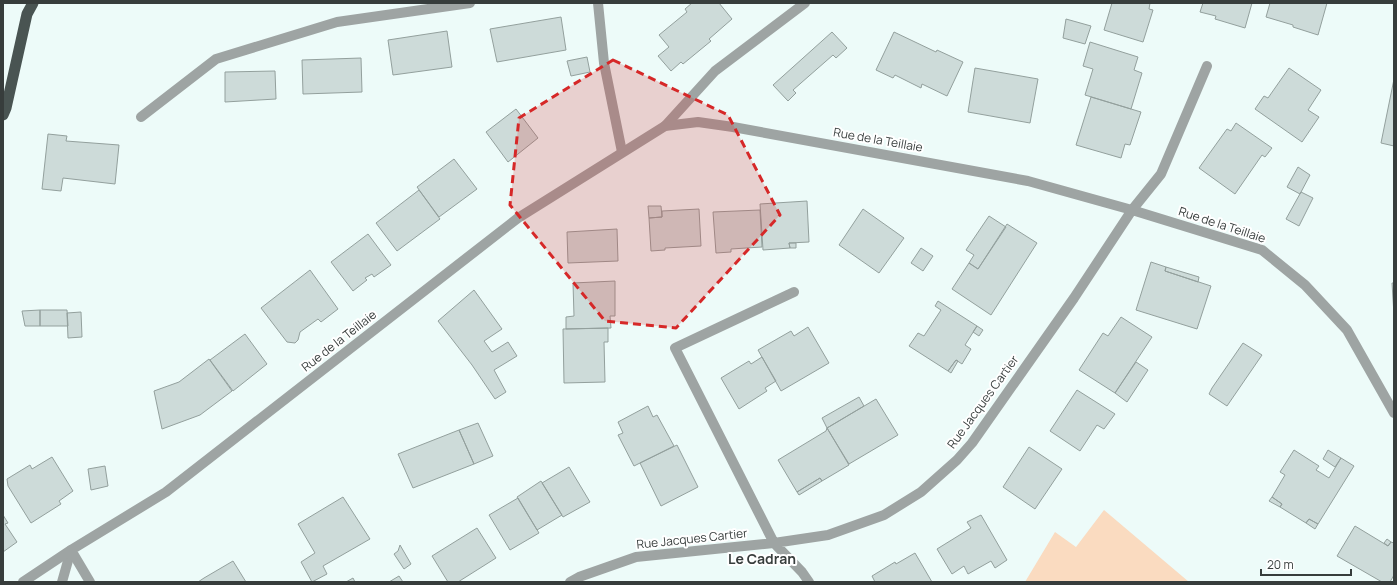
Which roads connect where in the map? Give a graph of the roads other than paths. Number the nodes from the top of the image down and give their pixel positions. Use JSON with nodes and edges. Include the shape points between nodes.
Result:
{"nodes":[{"id":1,"x":33,"y":3,"type":"edge"},
{"id":2,"x":470,"y":3,"type":"edge"},
{"id":3,"x":598,"y":3,"type":"edge"},
{"id":4,"x":805,"y":3,"type":"edge"},
{"id":5,"x":1207,"y":66,"type":"dead end"},
{"id":6,"x":3,"y":115,"type":"edge"},
{"id":7,"x":141,"y":117,"type":"dead end"},
{"id":8,"x":665,"y":126,"type":"junction"},
{"id":9,"x":622,"y":152,"type":"junction"},
{"id":10,"x":1132,"y":210,"type":"junction"},
{"id":11,"x":794,"y":292,"type":"dead end"},
{"id":12,"x":1394,"y":413,"type":"edge"},
{"id":13,"x":774,"y":543,"type":"junction"},
{"id":14,"x":71,"y":550,"type":"junction"},
{"id":15,"x":23,"y":582,"type":"edge"},
{"id":16,"x":62,"y":582,"type":"edge"},
{"id":17,"x":90,"y":582,"type":"edge"},
{"id":18,"x":570,"y":582,"type":"edge"},
{"id":19,"x":809,"y":582,"type":"edge"}],
"edges":[{"from":1,"to":6,"type":"highway","via":[[27,14]]},
{"from":2,"to":7,"type":"street","via":[[337,22],[216,59]]},
{"from":3,"to":9,"type":"street","via":[[604,63]]},
{"from":4,"to":8,"type":"street","via":[[715,71]]},
{"from":5,"to":10,"type":"street","via":[[1161,174]]},
{"from":8,"to":9,"type":"street","name":"Rue de la Teillaie"},
{"from":8,"to":10,"type":"street","name":"Rue de la Teillaie","via":[[698,122],[733,127],[1028,181]]},
{"from":9,"to":14,"type":"street","name":"Rue de la Teillaie","via":[[518,218],[166,492]]},
{"from":10,"to":12,"type":"street","name":"Rue de la Teillaie","via":[[1262,250],[1305,285],[1347,330]]},
{"from":10,"to":13,"type":"street","name":"Rue Jacques Cartier","via":[[1074,298],[980,432],[957,460],[921,492],[884,515],[828,534]]},
{"from":11,"to":13,"type":"street","name":"Rue Jacques Cartier","via":[[675,348]]},
{"from":13,"to":18,"type":"street","name":"Rue Jacques Cartier","via":[[636,557]]},
{"from":13,"to":19,"type":"street"},
{"from":14,"to":15,"type":"street","name":"Rue de la Teillaie"},
{"from":14,"to":16,"type":"street"},
{"from":14,"to":17,"type":"street"}]}
